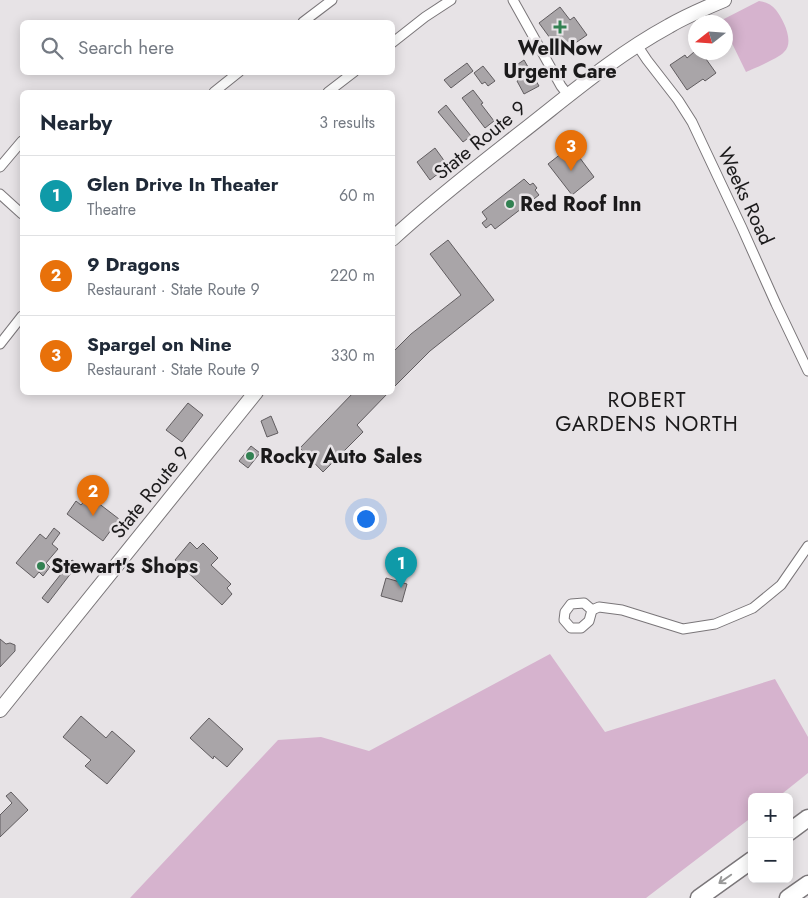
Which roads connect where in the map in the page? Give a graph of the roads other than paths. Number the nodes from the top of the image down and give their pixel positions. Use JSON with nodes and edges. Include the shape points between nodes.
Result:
{"nodes":[{"id":1,"x":332,"y":0,"type":"edge"},
{"id":2,"x":451,"y":0,"type":"edge"},
{"id":3,"x":513,"y":0,"type":"edge"},
{"id":4,"x":724,"y":0,"type":"edge"},
{"id":5,"x":306,"y":20,"type":"edge"},
{"id":6,"x":395,"y":41,"type":"edge"},
{"id":7,"x":637,"y":46,"type":"junction"},
{"id":8,"x":235,"y":75,"type":"edge"},
{"id":9,"x":350,"y":75,"type":"edge"},
{"id":10,"x":216,"y":90,"type":"edge"},
{"id":11,"x":331,"y":90,"type":"edge"},
{"id":12,"x":568,"y":94,"type":"junction"},
{"id":13,"x":20,"y":143,"type":"edge"},
{"id":14,"x":0,"y":167,"type":"edge"},
{"id":15,"x":0,"y":194,"type":"edge"},
{"id":16,"x":20,"y":212,"type":"edge"},
{"id":17,"x":395,"y":236,"type":"edge"},
{"id":18,"x":20,"y":319,"type":"edge"},
{"id":19,"x":0,"y":344,"type":"edge"},
{"id":20,"x":808,"y":370,"type":"edge"},
{"id":21,"x":254,"y":395,"type":"edge"},
{"id":22,"x":808,"y":546,"type":"edge"},
{"id":23,"x":592,"y":610,"type":"dead end"},
{"id":24,"x":0,"y":710,"type":"edge"},
{"id":25,"x":808,"y":818,"type":"edge"},
{"id":26,"x":793,"y":829,"type":"edge"},
{"id":27,"x":748,"y":863,"type":"edge"},
{"id":28,"x":808,"y":884,"type":"edge"},
{"id":29,"x":698,"y":898,"type":"edge"},
{"id":30,"x":788,"y":898,"type":"edge"}],
"edges":[{"from":1,"to":5,"type":"street"},
{"from":2,"to":6,"type":"street"},
{"from":3,"to":12,"type":"street"},
{"from":4,"to":7,"type":"main road","name":"State Route 9","via":[[669,25]]},
{"from":7,"to":12,"type":"main road","name":"State Route 9"},
{"from":7,"to":20,"type":"street","name":"Weeks Road","via":[[692,122]]},
{"from":8,"to":10,"type":"street"},
{"from":9,"to":11,"type":"street"},
{"from":12,"to":17,"type":"main road","name":"State Route 9"},
{"from":13,"to":14,"type":"street"},
{"from":15,"to":16,"type":"street"},
{"from":18,"to":19,"type":"street"},
{"from":21,"to":24,"type":"main road","name":"State Route 9"},
{"from":22,"to":23,"type":"street","via":[[781,585],[753,608],[715,624],[683,629],[622,610],[599,607]]},
{"from":25,"to":26,"type":"highway"},
{"from":27,"to":29,"type":"highway","one_way":true},
{"from":28,"to":30,"type":"highway"}]}
